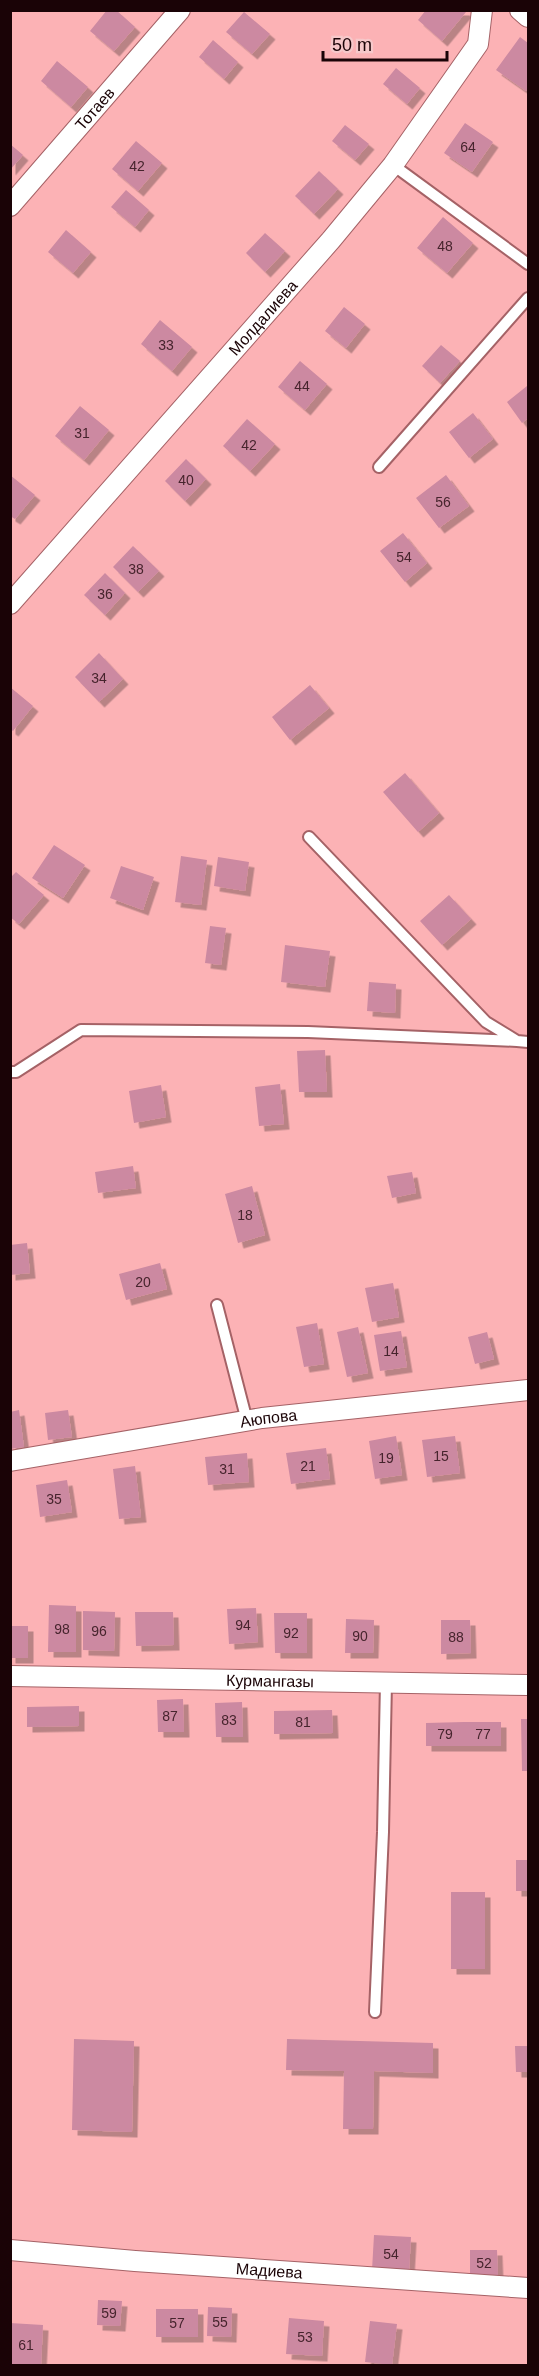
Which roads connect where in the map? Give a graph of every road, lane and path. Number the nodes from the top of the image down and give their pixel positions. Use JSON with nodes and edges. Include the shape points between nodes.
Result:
{"nodes":[{"id":1,"x":180,"y":10,"type":"edge"},
{"id":2,"x":482,"y":10,"type":"edge"},
{"id":3,"x":520,"y":10,"type":"edge"},
{"id":4,"x":528,"y":17,"type":"edge"},
{"id":5,"x":393,"y":165,"type":"junction"},
{"id":6,"x":10,"y":206,"type":"edge"},
{"id":7,"x":528,"y":264,"type":"edge"},
{"id":8,"x":528,"y":298,"type":"edge"},
{"id":9,"x":379,"y":467,"type":"dead end"},
{"id":10,"x":10,"y":604,"type":"edge"},
{"id":11,"x":309,"y":837,"type":"dead end"},
{"id":12,"x":523,"y":1042,"type":"edge"},
{"id":13,"x":10,"y":1072,"type":"edge"},
{"id":14,"x":217,"y":1305,"type":"dead end"},
{"id":15,"x":528,"y":1390,"type":"edge"},
{"id":16,"x":247,"y":1421,"type":"junction"},
{"id":17,"x":10,"y":1461,"type":"edge"},
{"id":18,"x":10,"y":1676,"type":"edge"},
{"id":19,"x":386,"y":1682,"type":"junction"},
{"id":20,"x":528,"y":1685,"type":"edge"},
{"id":21,"x":375,"y":2012,"type":"dead end"},
{"id":22,"x":10,"y":2250,"type":"edge"},
{"id":23,"x":528,"y":2288,"type":"edge"}],
"edges":[{"from":1,"to":6,"type":"street","name":"Тотаев"},
{"from":2,"to":5,"type":"street","name":"Молдалиева","via":[[478,44]]},
{"from":3,"to":4,"type":"street"},
{"from":5,"to":7,"type":"lane"},
{"from":5,"to":10,"type":"street","name":"Молдалиева"},
{"from":8,"to":9,"type":"lane"},
{"from":11,"to":12,"type":"lane","via":[[486,1022]]},
{"from":12,"to":13,"type":"lane","via":[[308,1032],[81,1030],[16,1072]]},
{"from":14,"to":16,"type":"lane"},
{"from":15,"to":16,"type":"street","name":"Аюпова"},
{"from":16,"to":17,"type":"street","name":"Аюпова"},
{"from":18,"to":19,"type":"street","name":"Курмангазы"},
{"from":19,"to":20,"type":"street","name":"Курмангазы"},
{"from":19,"to":21,"type":"lane"},
{"from":22,"to":23,"type":"street","name":"Мадиева"}]}
